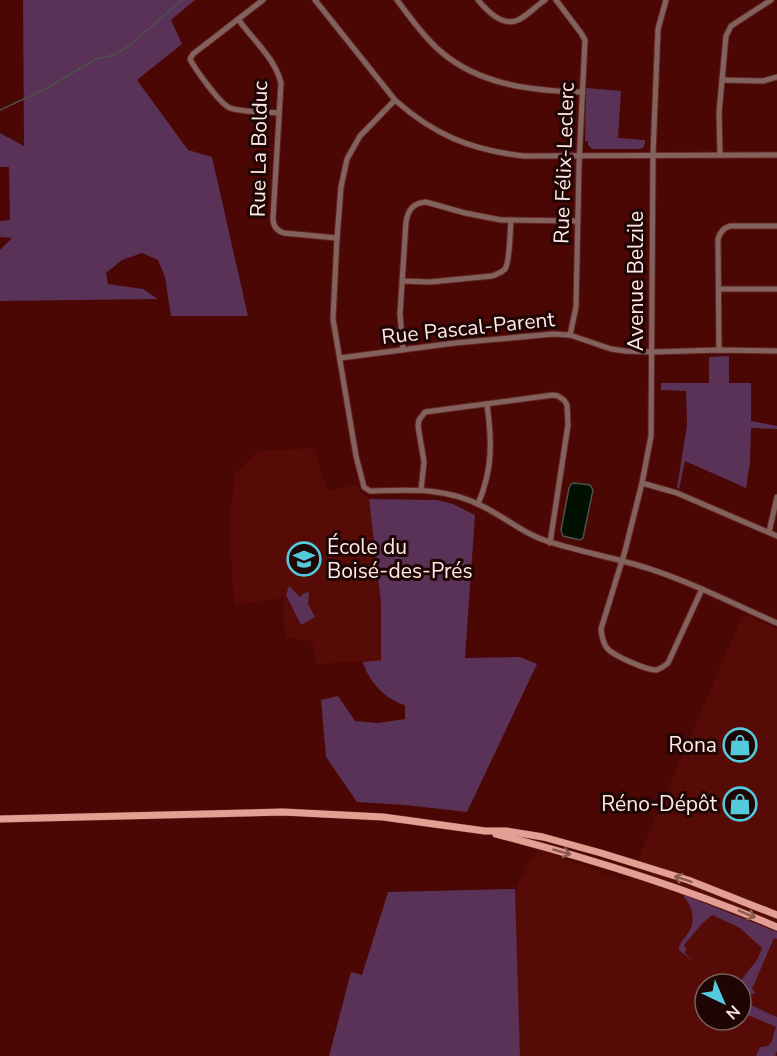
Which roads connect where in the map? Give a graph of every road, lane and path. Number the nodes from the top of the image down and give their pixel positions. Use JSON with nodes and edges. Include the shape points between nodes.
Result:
{"nodes":[{"id":1,"x":263,"y":0,"type":"edge"},
{"id":2,"x":315,"y":0,"type":"edge"},
{"id":3,"x":398,"y":0,"type":"edge"},
{"id":4,"x":478,"y":0,"type":"edge"},
{"id":5,"x":545,"y":0,"type":"edge"},
{"id":6,"x":556,"y":0,"type":"edge"},
{"id":7,"x":666,"y":0,"type":"edge"},
{"id":8,"x":771,"y":0,"type":"edge"},
{"id":9,"x":238,"y":19,"type":"junction"},
{"id":10,"x":777,"y":77,"type":"edge"},
{"id":11,"x":722,"y":80,"type":"junction"},
{"id":12,"x":583,"y":92,"type":"junction"},
{"id":13,"x":395,"y":100,"type":"junction"},
{"id":14,"x":278,"y":112,"type":"junction"},
{"id":15,"x":720,"y":154,"type":"junction"},
{"id":16,"x":777,"y":154,"type":"edge"},
{"id":17,"x":580,"y":155,"type":"junction"},
{"id":18,"x":652,"y":155,"type":"junction"},
{"id":19,"x":511,"y":220,"type":"junction"},
{"id":20,"x":578,"y":221,"type":"junction"},
{"id":21,"x":777,"y":226,"type":"edge"},
{"id":22,"x":337,"y":238,"type":"junction"},
{"id":23,"x":402,"y":281,"type":"junction"},
{"id":24,"x":777,"y":289,"type":"edge"},
{"id":25,"x":719,"y":290,"type":"junction"},
{"id":26,"x":570,"y":335,"type":"junction"},
{"id":27,"x":403,"y":350,"type":"junction"},
{"id":28,"x":719,"y":350,"type":"junction"},
{"id":29,"x":777,"y":351,"type":"edge"},
{"id":30,"x":652,"y":352,"type":"junction"},
{"id":31,"x":340,"y":358,"type":"junction"},
{"id":32,"x":487,"y":404,"type":"junction"},
{"id":33,"x":642,"y":483,"type":"junction"},
{"id":34,"x":421,"y":490,"type":"junction"},
{"id":35,"x":777,"y":497,"type":"edge"},
{"id":36,"x":478,"y":504,"type":"junction"},
{"id":37,"x":769,"y":532,"type":"junction"},
{"id":38,"x":777,"y":536,"type":"edge"},
{"id":39,"x":550,"y":543,"type":"junction"},
{"id":40,"x":622,"y":561,"type":"junction"},
{"id":41,"x":702,"y":589,"type":"junction"},
{"id":42,"x":777,"y":622,"type":"edge"},
{"id":43,"x":0,"y":819,"type":"edge"},
{"id":44,"x":485,"y":831,"type":"junction"},
{"id":45,"x":777,"y":915,"type":"edge"},
{"id":46,"x":777,"y":927,"type":"edge"}],
"edges":[{"from":1,"to":9,"type":"street"},
{"from":2,"to":13,"type":"street"},
{"from":3,"to":12,"type":"street","via":[[437,48],[483,78],[521,87]]},
{"from":4,"to":5,"type":"street","via":[[504,21],[517,21]]},
{"from":6,"to":12,"type":"street","name":"Rue Félix-Leclerc","via":[[585,40]]},
{"from":7,"to":18,"type":"street","name":"Avenue Belzile","via":[[658,29]]},
{"from":8,"to":11,"type":"street","via":[[731,26],[725,41]]},
{"from":9,"to":14,"type":"street","name":"Rue La Bolduc","via":[[278,73]]},
{"from":9,"to":14,"type":"street","via":[[193,54],[191,61],[226,106],[234,110]]},
{"from":10,"to":11,"type":"street","via":[[763,81]]},
{"from":11,"to":15,"type":"street"},
{"from":12,"to":17,"type":"street","name":"Rue Félix-Leclerc"},
{"from":13,"to":17,"type":"street","via":[[432,128],[481,149],[524,156]]},
{"from":13,"to":22,"type":"street","via":[[360,136],[347,159]]},
{"from":14,"to":22,"type":"street","name":"Rue La Bolduc","via":[[275,228],[284,233]]},
{"from":15,"to":16,"type":"street"},
{"from":15,"to":18,"type":"street"},
{"from":17,"to":18,"type":"street"},
{"from":17,"to":20,"type":"street","name":"Rue Félix-Leclerc"},
{"from":18,"to":30,"type":"street","name":"Avenue Belzile"},
{"from":19,"to":20,"type":"street"},
{"from":19,"to":23,"type":"street","via":[[507,264],[500,273],[430,282]]},
{"from":19,"to":23,"type":"street","via":[[477,216],[426,202],[417,204],[406,218]]},
{"from":20,"to":26,"type":"street","name":"Rue Félix-Leclerc","via":[[576,307]]},
{"from":21,"to":25,"type":"street","via":[[730,226],[722,231],[718,239]]},
{"from":22,"to":31,"type":"street","via":[[333,319]]},
{"from":23,"to":27,"type":"street"},
{"from":24,"to":25,"type":"street"},
{"from":25,"to":28,"type":"street"},
{"from":26,"to":27,"type":"street","name":"Rue Pascal-Parent"},
{"from":26,"to":30,"type":"street","name":"Rue Pascal-Parent","via":[[611,349]]},
{"from":27,"to":31,"type":"street","name":"Rue Pascal-Parent"},
{"from":28,"to":29,"type":"street","name":"Rue Pascal-Parent"},
{"from":28,"to":30,"type":"street","name":"Rue Pascal-Parent"},
{"from":30,"to":33,"type":"street","name":"Avenue Belzile","via":[[651,435]]},
{"from":31,"to":34,"type":"street","via":[[364,487],[370,491]]},
{"from":32,"to":34,"type":"street","via":[[425,412],[421,416]]},
{"from":32,"to":36,"type":"street","via":[[492,453],[488,480]]},
{"from":32,"to":39,"type":"street","via":[[553,395],[567,405]]},
{"from":33,"to":37,"type":"street","via":[[677,493]]},
{"from":33,"to":40,"type":"street","name":"Avenue Belzile"},
{"from":34,"to":36,"type":"street"},
{"from":35,"to":37,"type":"street"},
{"from":36,"to":39,"type":"street"},
{"from":37,"to":38,"type":"street"},
{"from":39,"to":40,"type":"street"},
{"from":40,"to":41,"type":"street"},
{"from":40,"to":41,"type":"street","name":"Avenue Belzile","via":[[602,638],[611,652],[649,668],[656,670],[668,663]]},
{"from":41,"to":42,"type":"street"},
{"from":43,"to":44,"type":"main road","via":[[282,812],[382,817]]},
{"from":45,"to":44,"type":"main road","one_way":true,"via":[[688,880],[601,853],[543,837]]},
{"from":44,"to":46,"type":"main road","one_way":true,"via":[[644,877]]}]}
